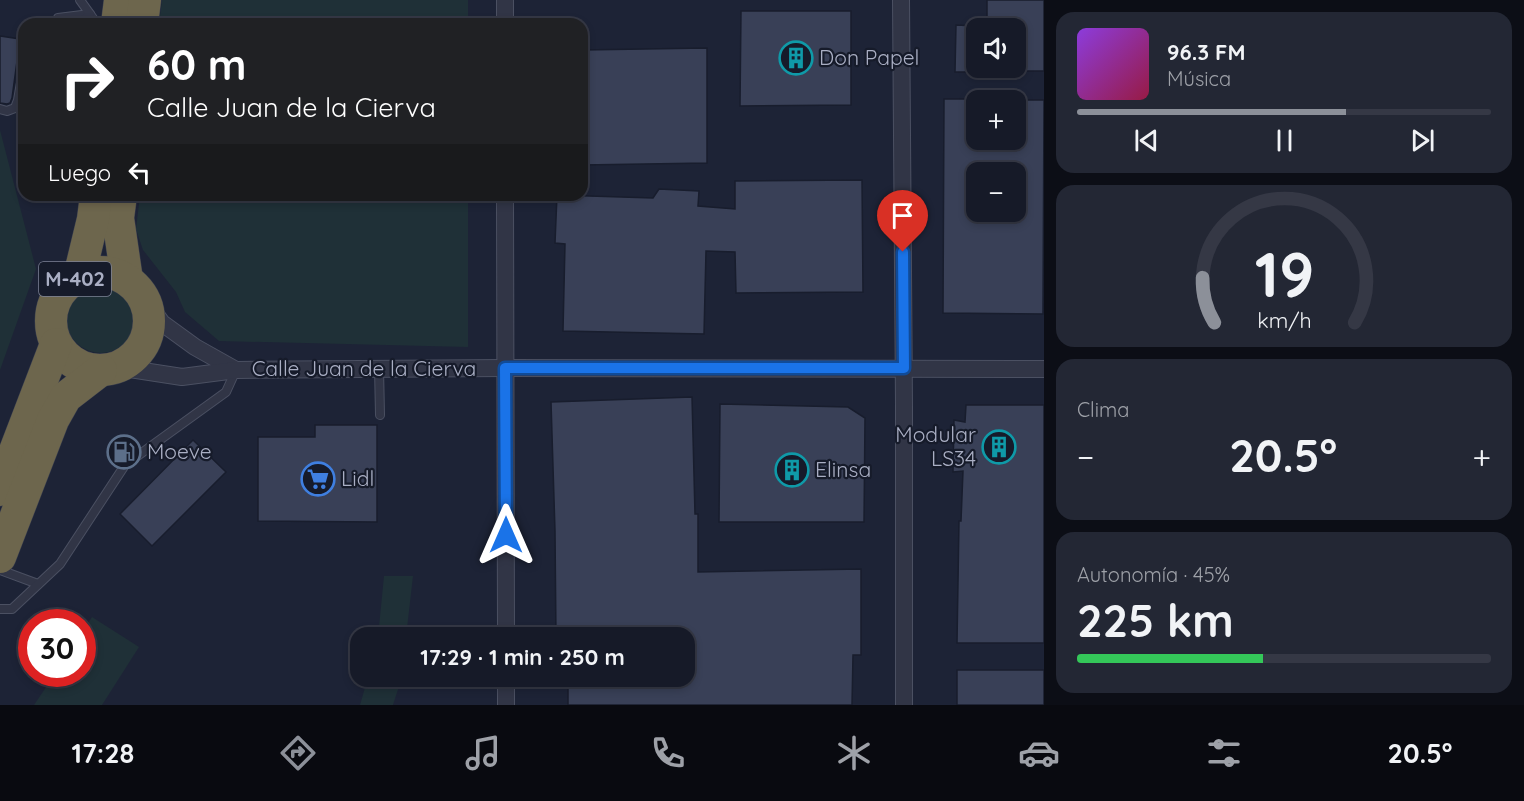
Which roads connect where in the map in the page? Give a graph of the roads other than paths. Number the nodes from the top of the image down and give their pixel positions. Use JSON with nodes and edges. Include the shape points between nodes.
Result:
{"nodes":[{"id":1,"x":80,"y":0,"type":"edge"},
{"id":2,"x":120,"y":0,"type":"edge"},
{"id":3,"x":145,"y":0,"type":"edge"},
{"id":4,"x":505,"y":0,"type":"edge"},
{"id":5,"x":901,"y":0,"type":"edge"},
{"id":6,"x":103,"y":18,"type":"edge"},
{"id":7,"x":105,"y":18,"type":"edge"},
{"id":8,"x":143,"y":18,"type":"edge"},
{"id":9,"x":505,"y":18,"type":"edge"},
{"id":10,"x":18,"y":100,"type":"edge"},
{"id":11,"x":0,"y":109,"type":"edge"},
{"id":12,"x":95,"y":201,"type":"edge"},
{"id":13,"x":120,"y":201,"type":"edge"},
{"id":14,"x":505,"y":201,"type":"edge"},
{"id":15,"x":79,"y":277,"type":"junction"},
{"id":16,"x":134,"y":287,"type":"junction"},
{"id":17,"x":56,"y":344,"type":"junction"},
{"id":18,"x":379,"y":368,"type":"junction"},
{"id":19,"x":505,"y":368,"type":"junction"},
{"id":20,"x":904,"y":368,"type":"junction"},
{"id":21,"x":109,"y":369,"type":"junction"},
{"id":22,"x":1044,"y":369,"type":"edge"},
{"id":23,"x":236,"y":370,"type":"junction"},
{"id":24,"x":380,"y":415,"type":"dead end"},
{"id":25,"x":0,"y":490,"type":"edge"},
{"id":26,"x":0,"y":557,"type":"edge"},
{"id":27,"x":0,"y":570,"type":"edge"},
{"id":28,"x":38,"y":584,"type":"junction"},
{"id":29,"x":0,"y":609,"type":"edge"},
{"id":30,"x":506,"y":627,"type":"edge"},
{"id":31,"x":506,"y":687,"type":"edge"},
{"id":32,"x":506,"y":705,"type":"edge"},
{"id":33,"x":904,"y":705,"type":"edge"}],
"edges":[{"from":1,"to":6,"type":"lane"},
{"from":2,"to":7,"type":"highway"},
{"from":3,"to":8,"type":"highway"},
{"from":4,"to":9,"type":"street"},
{"from":5,"to":20,"type":"street"},
{"from":10,"to":11,"type":"lane","via":[[15,108]]},
{"from":12,"to":15,"type":"highway","number":"M-402"},
{"from":13,"to":16,"type":"highway","number":"M-402","via":[[118,218]]},
{"from":14,"to":19,"type":"street"},
{"from":15,"to":16,"type":"highway","number":"M-402","via":[[112,273]]},
{"from":15,"to":17,"type":"highway","number":"M-402","via":[[58,296],[51,313]]},
{"from":16,"to":21,"type":"highway","number":"M-402","via":[[148,310],[149,328],[144,344],[132,358]]},
{"from":16,"to":23,"type":"street","via":[[162,323],[195,348]]},
{"from":17,"to":21,"type":"highway","via":[[67,358],[84,368]]},
{"from":17,"to":25,"type":"highway"},
{"from":18,"to":19,"type":"street","name":"Calle Juan de la Cierva"},
{"from":18,"to":23,"type":"street","name":"Calle Juan de la Cierva"},
{"from":18,"to":24,"type":"lane"},
{"from":19,"to":20,"type":"street","name":"Calle Juan de la Cierva"},
{"from":19,"to":30,"type":"street"},
{"from":20,"to":22,"type":"street","name":"Calle Juan de la Cierva"},
{"from":20,"to":33,"type":"street"},
{"from":21,"to":23,"type":"street","name":"Calle Juan de la Cierva","via":[[182,377]]},
{"from":21,"to":26,"type":"highway","number":"M-402","via":[[66,397],[52,420]]},
{"from":23,"to":28,"type":"lane","via":[[226,392],[125,465],[60,564]]},
{"from":27,"to":28,"type":"lane"},
{"from":28,"to":29,"type":"lane","via":[[12,609]]},
{"from":31,"to":32,"type":"street"}]}
